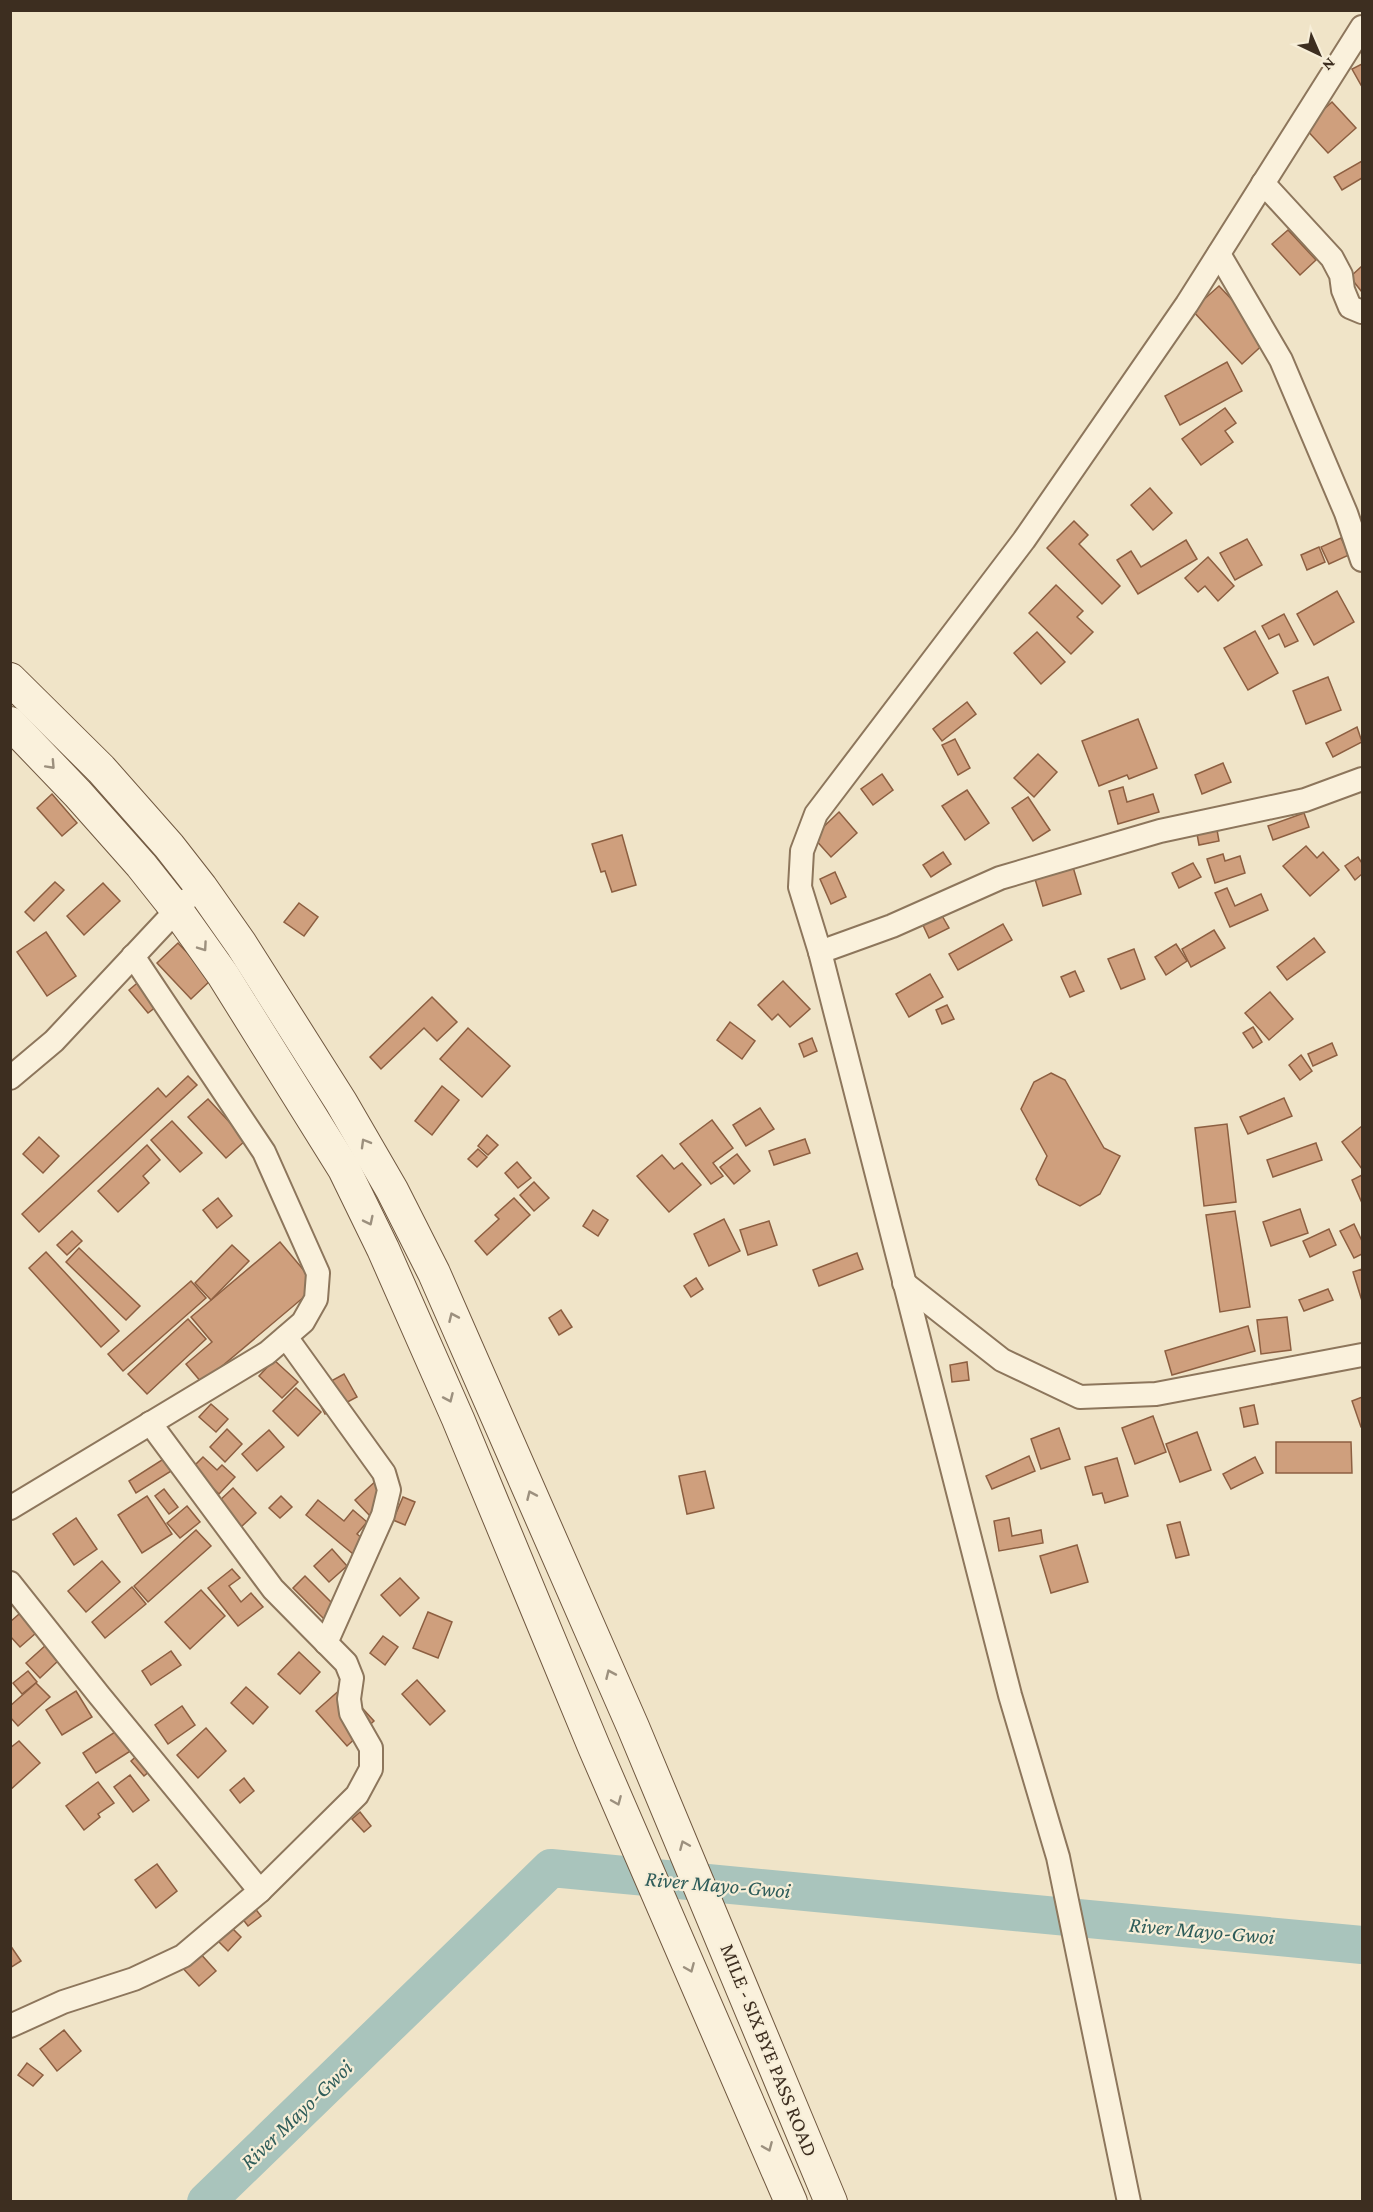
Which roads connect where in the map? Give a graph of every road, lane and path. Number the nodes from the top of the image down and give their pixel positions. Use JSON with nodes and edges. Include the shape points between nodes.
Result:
{"nodes":[{"id":1,"x":1362,"y":30,"type":"edge"},
{"id":2,"x":1263,"y":183,"type":"junction"},
{"id":3,"x":1219,"y":254,"type":"junction"},
{"id":4,"x":1362,"y":312,"type":"edge"},
{"id":5,"x":1362,"y":560,"type":"edge"},
{"id":6,"x":10,"y":679,"type":"edge"},
{"id":7,"x":10,"y":723,"type":"edge"},
{"id":8,"x":1362,"y":779,"type":"edge"},
{"id":9,"x":201,"y":886,"type":"junction"},
{"id":10,"x":176,"y":909,"type":"junction"},
{"id":11,"x":820,"y":952,"type":"junction"},
{"id":12,"x":134,"y":956,"type":"junction"},
{"id":13,"x":10,"y":1078,"type":"edge"},
{"id":14,"x":904,"y":1283,"type":"junction"},
{"id":15,"x":286,"y":1337,"type":"junction"},
{"id":16,"x":1362,"y":1355,"type":"edge"},
{"id":17,"x":150,"y":1423,"type":"junction"},
{"id":18,"x":10,"y":1508,"type":"edge"},
{"id":19,"x":10,"y":1583,"type":"edge"},
{"id":20,"x":326,"y":1643,"type":"junction"},
{"id":21,"x":260,"y":1891,"type":"junction"},
{"id":22,"x":10,"y":2026,"type":"edge"},
{"id":23,"x":791,"y":2202,"type":"edge"},
{"id":24,"x":831,"y":2202,"type":"edge"},
{"id":25,"x":1129,"y":2202,"type":"edge"}],
"edges":[{"from":1,"to":2,"type":"street"},
{"from":2,"to":3,"type":"street"},
{"from":2,"to":4,"type":"street","via":[[1332,258],[1350,306]]},
{"from":3,"to":5,"type":"street","via":[[1281,360]]},
{"from":3,"to":11,"type":"street","via":[[1024,540],[816,814],[802,851],[800,887]]},
{"from":6,"to":9,"type":"street","name":"MILE - SIX BYE PASS ROAD","via":[[101,769]]},
{"from":7,"to":10,"type":"street","one_way":true,"via":[[141,865]]},
{"from":8,"to":11,"type":"street","via":[[1305,800],[1160,831],[1000,878],[892,926]]},
{"from":9,"to":10,"type":"street"},
{"from":24,"to":9,"type":"street","name":"MILE - SIX BYE PASS ROAD","one_way":true,"via":[[633,1727],[434,1273],[341,1102]]},
{"from":10,"to":12,"type":"street"},
{"from":10,"to":23,"type":"street","one_way":true,"via":[[248,1015],[349,1179],[383,1249]]},
{"from":11,"to":14,"type":"street"},
{"from":12,"to":13,"type":"street","via":[[54,1041]]},
{"from":12,"to":15,"type":"street","via":[[264,1152],[318,1273],[316,1299],[303,1322]]},
{"from":14,"to":16,"type":"street","via":[[1002,1360],[1080,1397],[1156,1394]]},
{"from":14,"to":25,"type":"street","via":[[1010,1695],[1058,1857]]},
{"from":15,"to":17,"type":"street","via":[[267,1353]]},
{"from":15,"to":20,"type":"street","via":[[384,1473],[389,1490],[383,1515]]},
{"from":17,"to":18,"type":"street"},
{"from":17,"to":20,"type":"street","via":[[273,1589]]},
{"from":19,"to":21,"type":"street"},
{"from":20,"to":21,"type":"street","via":[[346,1663],[352,1678],[351,1713],[371,1748],[371,1769],[357,1795]]},
{"from":21,"to":22,"type":"street","via":[[183,1956]]}]}
